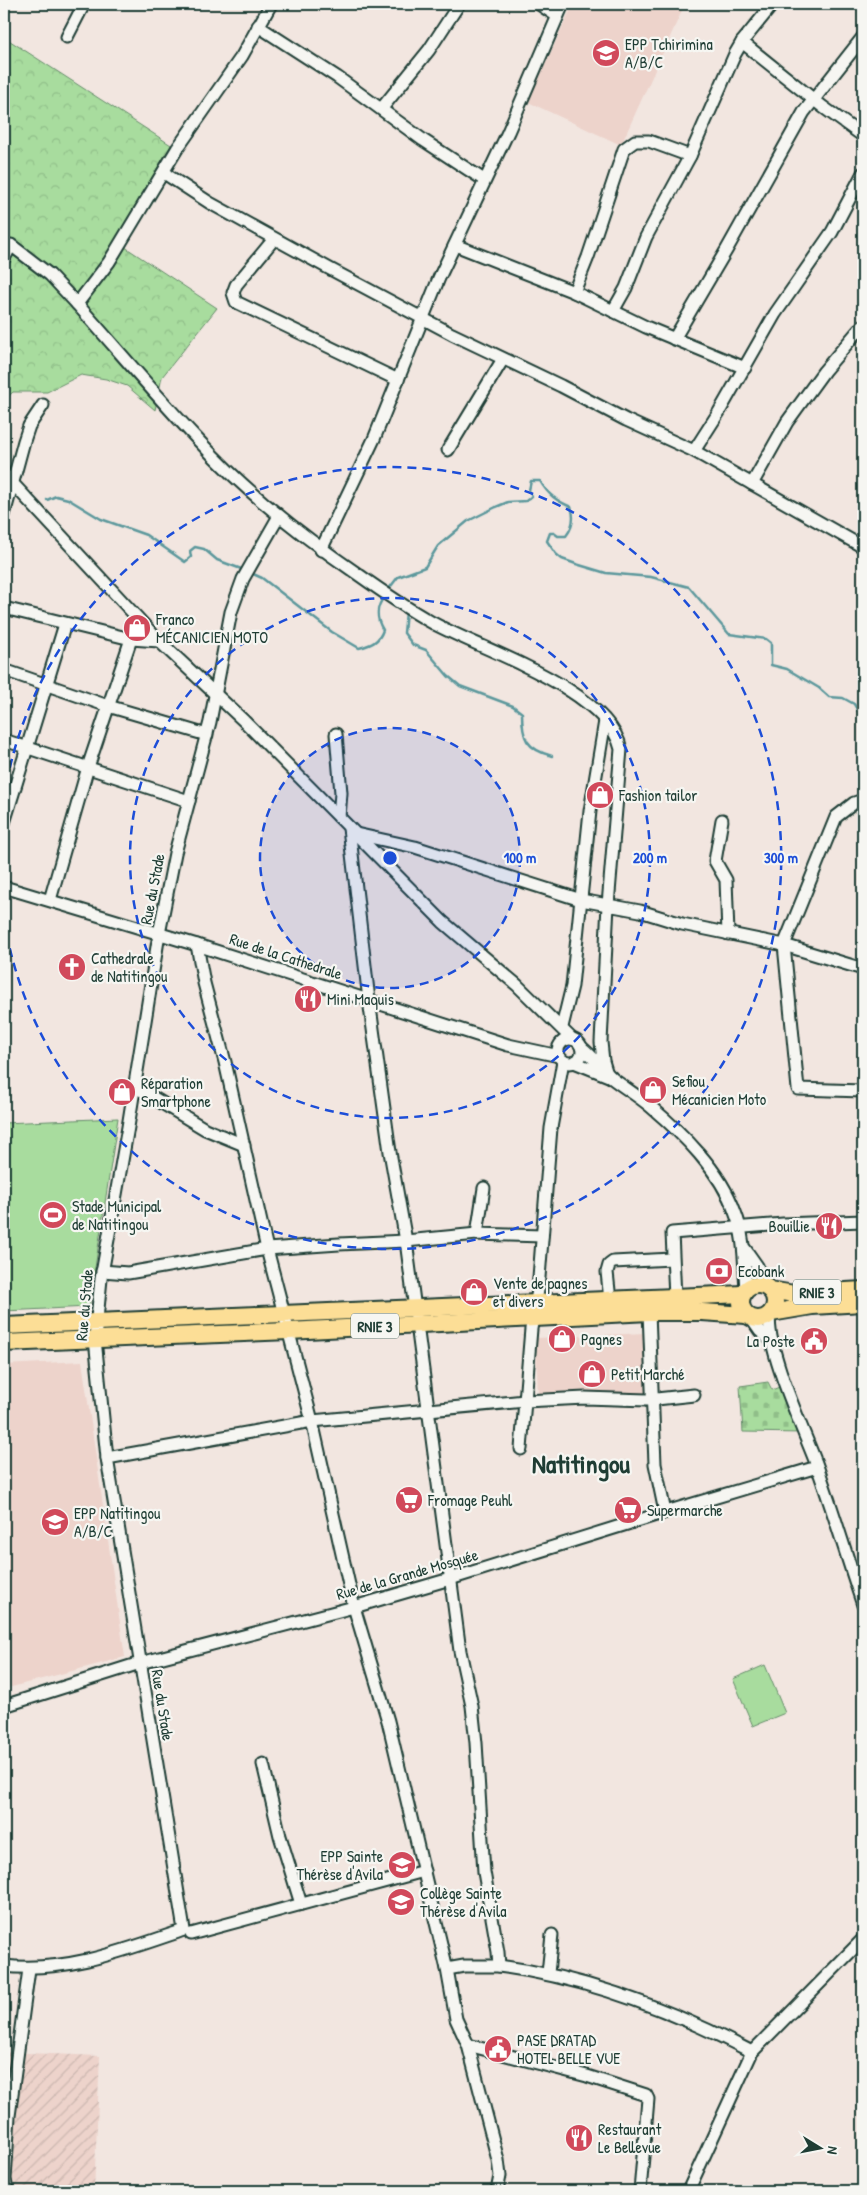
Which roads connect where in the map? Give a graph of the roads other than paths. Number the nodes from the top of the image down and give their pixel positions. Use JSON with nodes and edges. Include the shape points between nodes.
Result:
{"nodes":[{"id":1,"x":84,"y":4,"type":"edge"},
{"id":2,"x":271,"y":4,"type":"edge"},
{"id":3,"x":459,"y":4,"type":"edge"},
{"id":4,"x":539,"y":4,"type":"edge"},
{"id":5,"x":563,"y":4,"type":"edge"},
{"id":6,"x":773,"y":4,"type":"edge"},
{"id":7,"x":557,"y":16,"type":"junction"},
{"id":8,"x":258,"y":26,"type":"junction"},
{"id":9,"x":863,"y":36,"type":"edge"},
{"id":10,"x":67,"y":37,"type":"dead end"},
{"id":11,"x":742,"y":42,"type":"junction"},
{"id":12,"x":813,"y":99,"type":"junction"},
{"id":13,"x":382,"y":108,"type":"junction"},
{"id":14,"x":863,"y":136,"type":"edge"},
{"id":15,"x":690,"y":156,"type":"junction"},
{"id":16,"x":164,"y":173,"type":"junction"},
{"id":17,"x":863,"y":173,"type":"edge"},
{"id":18,"x":484,"y":180,"type":"junction"},
{"id":19,"x":274,"y":239,"type":"junction"},
{"id":20,"x":455,"y":245,"type":"junction"},
{"id":21,"x":4,"y":259,"type":"edge"},
{"id":22,"x":574,"y":292,"type":"junction"},
{"id":23,"x":77,"y":304,"type":"junction"},
{"id":24,"x":613,"y":311,"type":"junction"},
{"id":25,"x":422,"y":318,"type":"junction"},
{"id":26,"x":863,"y":325,"type":"edge"},
{"id":27,"x":674,"y":339,"type":"junction"},
{"id":28,"x":503,"y":359,"type":"junction"},
{"id":29,"x":745,"y":368,"type":"junction"},
{"id":30,"x":398,"y":380,"type":"junction"},
{"id":31,"x":43,"y":405,"type":"dead end"},
{"id":32,"x":448,"y":450,"type":"dead end"},
{"id":33,"x":694,"y":451,"type":"junction"},
{"id":34,"x":4,"y":474,"type":"edge"},
{"id":35,"x":13,"y":483,"type":"junction"},
{"id":36,"x":752,"y":484,"type":"junction"},
{"id":37,"x":4,"y":515,"type":"edge"},
{"id":38,"x":279,"y":516,"type":"junction"},
{"id":39,"x":863,"y":547,"type":"edge"},
{"id":40,"x":321,"y":550,"type":"junction"},
{"id":41,"x":4,"y":608,"type":"edge"},
{"id":42,"x":65,"y":624,"type":"junction"},
{"id":43,"x":131,"y":639,"type":"junction"},
{"id":44,"x":159,"y":641,"type":"junction"},
{"id":45,"x":4,"y":670,"type":"edge"},
{"id":46,"x":46,"y":683,"type":"junction"},
{"id":47,"x":216,"y":695,"type":"junction"},
{"id":48,"x":108,"y":706,"type":"junction"},
{"id":49,"x":605,"y":721,"type":"junction"},
{"id":50,"x":336,"y":734,"type":"dead end"},
{"id":51,"x":207,"y":735,"type":"junction"},
{"id":52,"x":4,"y":740,"type":"edge"},
{"id":53,"x":27,"y":746,"type":"junction"},
{"id":54,"x":88,"y":767,"type":"junction"},
{"id":55,"x":863,"y":800,"type":"edge"},
{"id":56,"x":189,"y":801,"type":"junction"},
{"id":57,"x":339,"y":816,"type":"junction"},
{"id":58,"x":722,"y":820,"type":"dead end"},
{"id":59,"x":4,"y":823,"type":"edge"},
{"id":60,"x":353,"y":831,"type":"junction"},
{"id":61,"x":4,"y":887,"type":"edge"},
{"id":62,"x":50,"y":900,"type":"junction"},
{"id":63,"x":581,"y":900,"type":"junction"},
{"id":64,"x":608,"y":905,"type":"junction"},
{"id":65,"x":159,"y":934,"type":"junction"},
{"id":66,"x":728,"y":934,"type":"junction"},
{"id":67,"x":197,"y":945,"type":"junction"},
{"id":68,"x":784,"y":946,"type":"junction"},
{"id":69,"x":863,"y":970,"type":"edge"},
{"id":70,"x":369,"y":1000,"type":"junction"},
{"id":71,"x":562,"y":1027,"type":"junction"},
{"id":72,"x":577,"y":1043,"type":"junction"},
{"id":73,"x":565,"y":1060,"type":"junction"},
{"id":74,"x":609,"y":1075,"type":"junction"},
{"id":75,"x":134,"y":1086,"type":"junction"},
{"id":76,"x":863,"y":1091,"type":"edge"},
{"id":77,"x":244,"y":1145,"type":"junction"},
{"id":78,"x":484,"y":1188,"type":"dead end"},
{"id":79,"x":863,"y":1221,"type":"edge"},
{"id":80,"x":740,"y":1228,"type":"junction"},
{"id":81,"x":477,"y":1234,"type":"junction"},
{"id":82,"x":542,"y":1236,"type":"junction"},
{"id":83,"x":406,"y":1242,"type":"junction"},
{"id":84,"x":268,"y":1249,"type":"junction"},
{"id":85,"x":744,"y":1249,"type":"junction"},
{"id":86,"x":672,"y":1259,"type":"junction"},
{"id":87,"x":102,"y":1271,"type":"junction"},
{"id":88,"x":768,"y":1289,"type":"junction"},
{"id":89,"x":863,"y":1290,"type":"edge"},
{"id":90,"x":745,"y":1292,"type":"junction"},
{"id":91,"x":674,"y":1297,"type":"junction"},
{"id":92,"x":610,"y":1300,"type":"junction"},
{"id":93,"x":863,"y":1303,"type":"edge"},
{"id":94,"x":534,"y":1311,"type":"junction"},
{"id":95,"x":649,"y":1312,"type":"junction"},
{"id":96,"x":284,"y":1314,"type":"junction"},
{"id":97,"x":771,"y":1314,"type":"junction"},
{"id":98,"x":414,"y":1316,"type":"junction"},
{"id":99,"x":748,"y":1316,"type":"junction"},
{"id":100,"x":4,"y":1326,"type":"edge"},
{"id":101,"x":95,"y":1331,"type":"junction"},
{"id":102,"x":289,"y":1331,"type":"junction"},
{"id":103,"x":772,"y":1341,"type":"junction"},
{"id":104,"x":4,"y":1342,"type":"edge"},
{"id":105,"x":694,"y":1395,"type":"dead end"},
{"id":106,"x":652,"y":1399,"type":"junction"},
{"id":107,"x":525,"y":1401,"type":"junction"},
{"id":108,"x":427,"y":1410,"type":"junction"},
{"id":109,"x":312,"y":1421,"type":"junction"},
{"id":110,"x":521,"y":1450,"type":"dead end"},
{"id":111,"x":107,"y":1458,"type":"junction"},
{"id":112,"x":817,"y":1467,"type":"junction"},
{"id":113,"x":664,"y":1512,"type":"junction"},
{"id":114,"x":450,"y":1579,"type":"junction"},
{"id":115,"x":863,"y":1605,"type":"edge"},
{"id":116,"x":354,"y":1607,"type":"junction"},
{"id":117,"x":140,"y":1663,"type":"junction"},
{"id":118,"x":4,"y":1706,"type":"edge"},
{"id":119,"x":263,"y":1764,"type":"dead end"},
{"id":120,"x":424,"y":1871,"type":"junction"},
{"id":121,"x":301,"y":1904,"type":"junction"},
{"id":122,"x":191,"y":1934,"type":"dead end"},
{"id":123,"x":552,"y":1935,"type":"dead end"},
{"id":124,"x":863,"y":1939,"type":"edge"},
{"id":125,"x":4,"y":1966,"type":"edge"},
{"id":126,"x":499,"y":1966,"type":"junction"},
{"id":127,"x":29,"y":1969,"type":"junction"},
{"id":128,"x":447,"y":1969,"type":"junction"},
{"id":129,"x":548,"y":1973,"type":"junction"},
{"id":130,"x":468,"y":2045,"type":"junction"},
{"id":131,"x":752,"y":2052,"type":"junction"},
{"id":132,"x":7,"y":2191,"type":"edge"},
{"id":133,"x":497,"y":2191,"type":"edge"},
{"id":134,"x":640,"y":2191,"type":"edge"},
{"id":135,"x":688,"y":2191,"type":"edge"}],
"edges":[{"from":1,"to":10,"type":"street"},
{"from":2,"to":8,"type":"street"},
{"from":3,"to":13,"type":"street","via":[[429,50]]},
{"from":4,"to":7,"type":"street"},
{"from":5,"to":7,"type":"street"},
{"from":6,"to":11,"type":"street"},
{"from":7,"to":18,"type":"street"},
{"from":8,"to":13,"type":"street"},
{"from":8,"to":16,"type":"street","via":[[242,56]]},
{"from":9,"to":12,"type":"street"},
{"from":11,"to":12,"type":"street"},
{"from":11,"to":15,"type":"street"},
{"from":12,"to":14,"type":"street"},
{"from":12,"to":27,"type":"street"},
{"from":13,"to":18,"type":"street"},
{"from":15,"to":22,"type":"street","via":[[648,141],[636,141],[624,149]]},
{"from":15,"to":24,"type":"street","via":[[646,237],[626,288]]},
{"from":16,"to":19,"type":"street"},
{"from":16,"to":23,"type":"street","via":[[109,262]]},
{"from":17,"to":29,"type":"street","via":[[832,232],[775,314]]},
{"from":18,"to":20,"type":"street"},
{"from":19,"to":25,"type":"street"},
{"from":19,"to":30,"type":"street","via":[[236,285],[233,293],[236,302]]},
{"from":20,"to":22,"type":"street"},
{"from":20,"to":25,"type":"street"},
{"from":21,"to":23,"type":"street","via":[[11,245],[50,275]]},
{"from":22,"to":24,"type":"street"},
{"from":23,"to":38,"type":"street","via":[[200,443]]},
{"from":24,"to":27,"type":"street"},
{"from":25,"to":28,"type":"street"},
{"from":25,"to":30,"type":"street"},
{"from":26,"to":36,"type":"street","via":[[787,422]]},
{"from":27,"to":29,"type":"street"},
{"from":28,"to":32,"type":"street"},
{"from":28,"to":33,"type":"street"},
{"from":29,"to":33,"type":"street"},
{"from":30,"to":40,"type":"street","via":[[360,470]]},
{"from":31,"to":35,"type":"street","via":[[29,426]]},
{"from":33,"to":36,"type":"street"},
{"from":34,"to":35,"type":"street"},
{"from":35,"to":37,"type":"street"},
{"from":35,"to":44,"type":"street"},
{"from":36,"to":39,"type":"street"},
{"from":38,"to":40,"type":"street"},
{"from":38,"to":47,"type":"street","name":"Rue du Stade","via":[[248,570],[231,612]]},
{"from":40,"to":49,"type":"street","via":[[408,610],[555,681]]},
{"from":41,"to":42,"type":"street"},
{"from":42,"to":43,"type":"street"},
{"from":42,"to":46,"type":"street"},
{"from":43,"to":44,"type":"street"},
{"from":43,"to":48,"type":"street"},
{"from":44,"to":47,"type":"street"},
{"from":45,"to":46,"type":"street"},
{"from":46,"to":48,"type":"street"},
{"from":46,"to":53,"type":"street"},
{"from":47,"to":51,"type":"street","name":"Rue du Stade"},
{"from":47,"to":57,"type":"street"},
{"from":48,"to":51,"type":"street"},
{"from":48,"to":54,"type":"street"},
{"from":49,"to":63,"type":"street","via":[[590,811]]},
{"from":49,"to":64,"type":"street","via":[[615,733],[621,749]]},
{"from":50,"to":57,"type":"street","via":[[341,794]]},
{"from":51,"to":56,"type":"street","name":"Rue du Stade"},
{"from":52,"to":53,"type":"street"},
{"from":53,"to":54,"type":"street"},
{"from":53,"to":59,"type":"street"},
{"from":54,"to":56,"type":"street"},
{"from":54,"to":62,"type":"street"},
{"from":55,"to":68,"type":"street","via":[[836,818]]},
{"from":56,"to":65,"type":"street","name":"Rue du Stade"},
{"from":57,"to":60,"type":"street"},
{"from":58,"to":66,"type":"street","via":[[715,861],[726,880]]},
{"from":60,"to":63,"type":"street"},
{"from":60,"to":70,"type":"street","via":[[358,913]]},
{"from":60,"to":71,"type":"street","via":[[443,922]]},
{"from":61,"to":62,"type":"street","name":"Rue de la Cathedrale"},
{"from":62,"to":65,"type":"street","name":"Rue de la Cathedrale"},
{"from":63,"to":64,"type":"street"},
{"from":63,"to":71,"type":"street","via":[[572,986]]},
{"from":64,"to":66,"type":"street"},
{"from":64,"to":74,"type":"street","via":[[601,1042],[603,1061]]},
{"from":65,"to":67,"type":"street","name":"Rue de la Cathedrale"},
{"from":65,"to":75,"type":"street","name":"Rue du Stade"},
{"from":66,"to":68,"type":"street"},
{"from":67,"to":70,"type":"street","name":"Rue de la Cathedrale"},
{"from":67,"to":77,"type":"street"},
{"from":68,"to":69,"type":"street"},
{"from":68,"to":76,"type":"street","via":[[798,1089]]},
{"from":70,"to":73,"type":"street","name":"Rue de la Cathedrale"},
{"from":70,"to":83,"type":"street"},
{"from":71,"to":72,"type":"street"},
{"from":72,"to":73,"type":"street","via":[[580,1058]]},
{"from":72,"to":73,"type":"street","via":[[562,1041],[558,1050]]},
{"from":72,"to":74,"type":"street"},
{"from":73,"to":74,"type":"street","name":"Rue de la Cathedrale"},
{"from":73,"to":82,"type":"street","via":[[551,1128]]},
{"from":74,"to":80,"type":"street","via":[[660,1115],[704,1162],[730,1200]]},
{"from":75,"to":77,"type":"street","via":[[205,1129]]},
{"from":75,"to":87,"type":"street","name":"Rue du Stade"},
{"from":77,"to":84,"type":"street"},
{"from":78,"to":81,"type":"street"},
{"from":79,"to":80,"type":"street"},
{"from":80,"to":85,"type":"street"},
{"from":80,"to":86,"type":"street","via":[[672,1233]]},
{"from":81,"to":82,"type":"street"},
{"from":81,"to":83,"type":"street"},
{"from":82,"to":94,"type":"street"},
{"from":83,"to":84,"type":"street"},
{"from":83,"to":98,"type":"street"},
{"from":84,"to":87,"type":"street","via":[[128,1273]]},
{"from":84,"to":96,"type":"street"},
{"from":85,"to":88,"type":"street","via":[[758,1266]]},
{"from":85,"to":90,"type":"street"},
{"from":86,"to":91,"type":"street"},
{"from":86,"to":92,"type":"street","via":[[613,1262],[607,1272]]},
{"from":87,"to":101,"type":"street","name":"Rue du Stade"},
{"from":88,"to":89,"type":"highway","number":"RNIE 3","via":[[794,1294]]},
{"from":88,"to":90,"type":"highway","number":"RNIE 3","via":[[754,1286]]},
{"from":88,"to":97,"type":"highway","number":"RNIE 3","via":[[775,1299]]},
{"from":90,"to":91,"type":"highway","number":"RNIE 3"},
{"from":90,"to":99,"type":"highway","via":[[742,1307]]},
{"from":91,"to":92,"type":"highway","number":"RNIE 3"},
{"from":92,"to":94,"type":"highway","number":"RNIE 3"},
{"from":93,"to":97,"type":"highway","number":"RNIE 3","via":[[812,1306]]},
{"from":94,"to":95,"type":"highway","number":"RNIE 3"},
{"from":94,"to":98,"type":"highway","number":"RNIE 3"},
{"from":94,"to":107,"type":"street"},
{"from":95,"to":99,"type":"highway","number":"RNIE 3"},
{"from":95,"to":106,"type":"street"},
{"from":96,"to":98,"type":"highway","number":"RNIE 3"},
{"from":96,"to":101,"type":"highway","number":"RNIE 3"},
{"from":96,"to":102,"type":"street"},
{"from":97,"to":99,"type":"highway","number":"RNIE 3","via":[[762,1319]]},
{"from":97,"to":103,"type":"street","via":[[768,1325]]},
{"from":98,"to":102,"type":"highway","number":"RNIE 3"},
{"from":98,"to":108,"type":"street"},
{"from":99,"to":103,"type":"street"},
{"from":100,"to":101,"type":"highway","number":"RNIE 3"},
{"from":101,"to":102,"type":"highway","number":"RNIE 3"},
{"from":101,"to":104,"type":"highway","number":"RNIE 3"},
{"from":101,"to":111,"type":"street","name":"Rue du Stade"},
{"from":102,"to":109,"type":"street"},
{"from":103,"to":112,"type":"street"},
{"from":105,"to":106,"type":"street"},
{"from":106,"to":107,"type":"street"},
{"from":106,"to":113,"type":"street","via":[[655,1464]]},
{"from":107,"to":108,"type":"street"},
{"from":107,"to":110,"type":"street"},
{"from":108,"to":109,"type":"street"},
{"from":108,"to":114,"type":"street"},
{"from":109,"to":111,"type":"street"},
{"from":109,"to":116,"type":"street"},
{"from":111,"to":117,"type":"street","name":"Rue du Stade"},
{"from":112,"to":113,"type":"street","name":"Rue de la Grande Mosquée"},
{"from":112,"to":115,"type":"street"},
{"from":113,"to":114,"type":"street","name":"Rue de la Grande Mosquée"},
{"from":114,"to":116,"type":"street","name":"Rue de la Grande Mosquée"},
{"from":114,"to":126,"type":"street","via":[[472,1706],[484,1872]]},
{"from":116,"to":117,"type":"street","name":"Rue de la Grande Mosquée"},
{"from":116,"to":120,"type":"street","via":[[388,1721]]},
{"from":117,"to":118,"type":"street","name":"Rue de la Grande Mosquée"},
{"from":117,"to":127,"type":"street","name":"Rue du Stade","via":[[184,1930],[108,1956]]},
{"from":119,"to":121,"type":"street"},
{"from":120,"to":121,"type":"street"},
{"from":120,"to":128,"type":"street"},
{"from":121,"to":122,"type":"street"},
{"from":123,"to":129,"type":"street"},
{"from":124,"to":131,"type":"street"},
{"from":125,"to":127,"type":"street","name":"Rue du Stade"},
{"from":126,"to":128,"type":"street"},
{"from":126,"to":129,"type":"street"},
{"from":127,"to":132,"type":"street","via":[[10,2116]]},
{"from":128,"to":130,"type":"street","via":[[456,2019]]},
{"from":129,"to":131,"type":"street","via":[[639,2000]]},
{"from":130,"to":133,"type":"street","via":[[498,2160],[500,2176]]},
{"from":130,"to":134,"type":"street","via":[[588,2076],[646,2095]]},
{"from":131,"to":135,"type":"street"}]}
